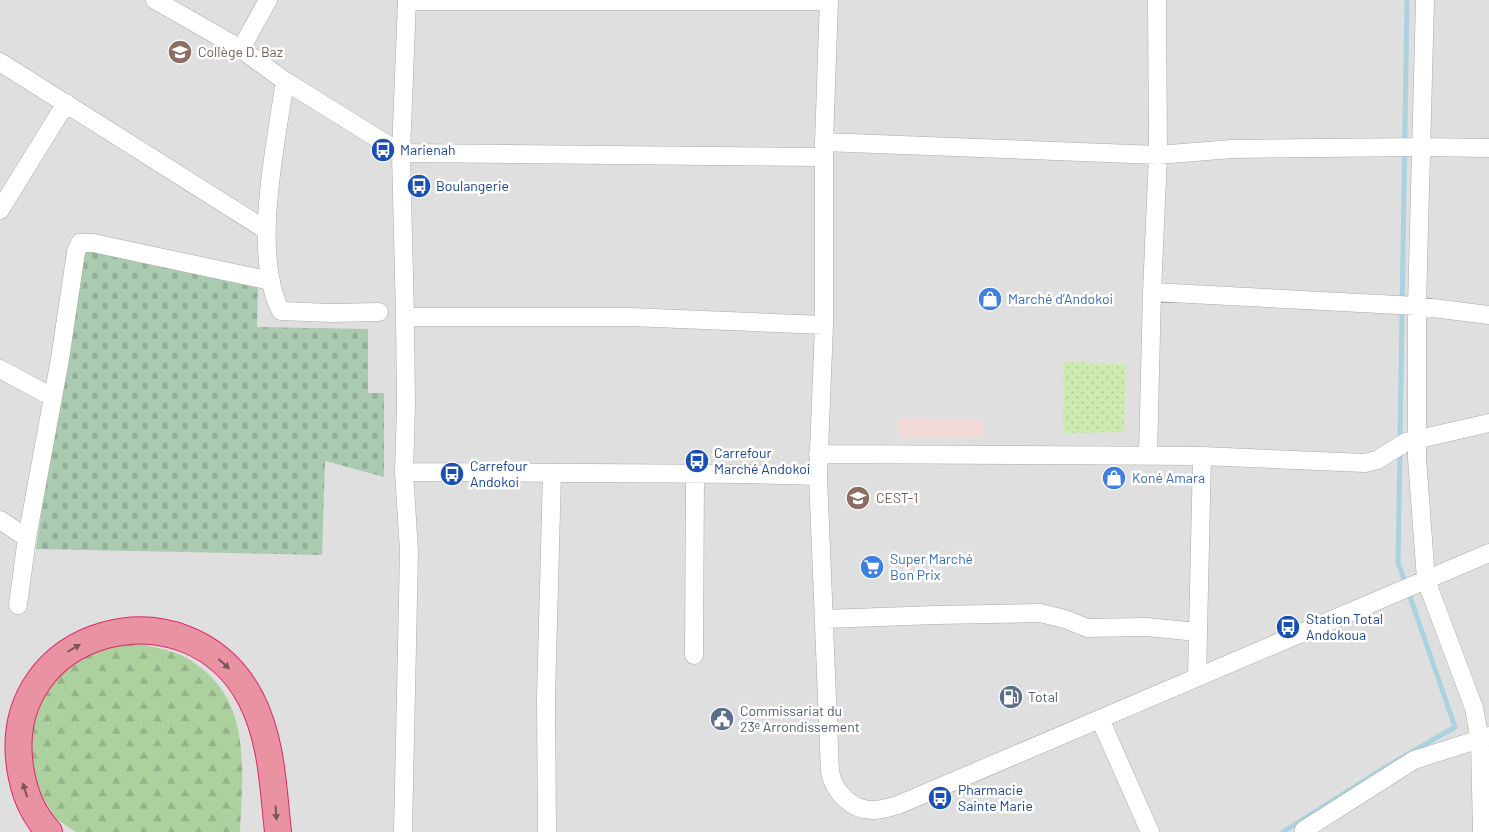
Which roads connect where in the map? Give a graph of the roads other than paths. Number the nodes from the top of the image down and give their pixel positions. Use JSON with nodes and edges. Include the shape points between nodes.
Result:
{"nodes":[{"id":1,"x":155,"y":0,"type":"edge"},
{"id":2,"x":268,"y":0,"type":"edge"},
{"id":3,"x":829,"y":0,"type":"edge"},
{"id":4,"x":1157,"y":0,"type":"edge"},
{"id":5,"x":1425,"y":0,"type":"edge"},
{"id":6,"x":407,"y":1,"type":"edge"},
{"id":7,"x":241,"y":49,"type":"junction"},
{"id":8,"x":0,"y":62,"type":"edge"},
{"id":9,"x":285,"y":80,"type":"junction"},
{"id":10,"x":66,"y":102,"type":"junction"},
{"id":11,"x":1423,"y":147,"type":"junction"},
{"id":12,"x":1489,"y":148,"type":"edge"},
{"id":13,"x":824,"y":150,"type":"junction"},
{"id":14,"x":401,"y":153,"type":"junction"},
{"id":15,"x":1158,"y":155,"type":"junction"},
{"id":16,"x":0,"y":210,"type":"edge"},
{"id":17,"x":266,"y":230,"type":"junction"},
{"id":18,"x":271,"y":281,"type":"junction"},
{"id":19,"x":1152,"y":292,"type":"junction"},
{"id":20,"x":1417,"y":306,"type":"junction"},
{"id":21,"x":379,"y":312,"type":"dead end"},
{"id":22,"x":1489,"y":315,"type":"edge"},
{"id":23,"x":405,"y":317,"type":"junction"},
{"id":24,"x":824,"y":325,"type":"junction"},
{"id":25,"x":0,"y":369,"type":"edge"},
{"id":26,"x":52,"y":397,"type":"junction"},
{"id":27,"x":1489,"y":423,"type":"edge"},
{"id":28,"x":1418,"y":440,"type":"junction"},
{"id":29,"x":818,"y":454,"type":"junction"},
{"id":30,"x":1148,"y":456,"type":"junction"},
{"id":31,"x":1202,"y":456,"type":"junction"},
{"id":32,"x":404,"y":472,"type":"junction"},
{"id":33,"x":552,"y":474,"type":"junction"},
{"id":34,"x":695,"y":474,"type":"junction"},
{"id":35,"x":818,"y":476,"type":"junction"},
{"id":36,"x":0,"y":520,"type":"edge"},
{"id":37,"x":27,"y":538,"type":"junction"},
{"id":38,"x":1489,"y":553,"type":"edge"},
{"id":39,"x":1426,"y":580,"type":"junction"},
{"id":40,"x":18,"y":604,"type":"dead end"},
{"id":41,"x":825,"y":619,"type":"junction"},
{"id":42,"x":1198,"y":632,"type":"junction"},
{"id":43,"x":694,"y":655,"type":"dead end"},
{"id":44,"x":1197,"y":677,"type":"junction"},
{"id":45,"x":1100,"y":718,"type":"junction"},
{"id":46,"x":1484,"y":738,"type":"edge"},
{"id":47,"x":1304,"y":830,"type":"dead end"},
{"id":48,"x":49,"y":832,"type":"edge"},
{"id":49,"x":278,"y":832,"type":"edge"},
{"id":50,"x":403,"y":832,"type":"edge"},
{"id":51,"x":547,"y":832,"type":"edge"},
{"id":52,"x":1150,"y":832,"type":"edge"},
{"id":53,"x":1482,"y":832,"type":"edge"}],
"edges":[{"from":1,"to":7,"type":"street"},
{"from":2,"to":7,"type":"street"},
{"from":3,"to":6,"type":"street"},
{"from":3,"to":13,"type":"street"},
{"from":4,"to":15,"type":"street"},
{"from":5,"to":11,"type":"street"},
{"from":6,"to":14,"type":"street"},
{"from":7,"to":9,"type":"street"},
{"from":8,"to":10,"type":"street"},
{"from":9,"to":14,"type":"street"},
{"from":9,"to":17,"type":"street"},
{"from":10,"to":16,"type":"street"},
{"from":10,"to":17,"type":"street"},
{"from":11,"to":12,"type":"street"},
{"from":11,"to":15,"type":"street","via":[[1232,149]]},
{"from":11,"to":20,"type":"street"},
{"from":13,"to":14,"type":"street"},
{"from":13,"to":15,"type":"street"},
{"from":13,"to":24,"type":"street"},
{"from":14,"to":23,"type":"street"},
{"from":15,"to":19,"type":"street"},
{"from":17,"to":18,"type":"street"},
{"from":18,"to":21,"type":"street","via":[[281,311]]},
{"from":18,"to":26,"type":"street","via":[[93,243],[80,243]]},
{"from":19,"to":20,"type":"street"},
{"from":19,"to":30,"type":"street"},
{"from":20,"to":22,"type":"street"},
{"from":20,"to":28,"type":"street"},
{"from":23,"to":24,"type":"street","via":[[631,317]]},
{"from":23,"to":32,"type":"street"},
{"from":24,"to":29,"type":"street"},
{"from":25,"to":26,"type":"street"},
{"from":26,"to":37,"type":"street"},
{"from":27,"to":28,"type":"street"},
{"from":28,"to":31,"type":"street","via":[[1406,442],[1377,460],[1365,463]]},
{"from":28,"to":39,"type":"street"},
{"from":29,"to":30,"type":"street"},
{"from":29,"to":35,"type":"street"},
{"from":30,"to":31,"type":"street"},
{"from":31,"to":42,"type":"street"},
{"from":32,"to":33,"type":"street"},
{"from":32,"to":50,"type":"street","via":[[409,551]]},
{"from":33,"to":34,"type":"street"},
{"from":33,"to":51,"type":"street","via":[[546,697]]},
{"from":34,"to":35,"type":"street"},
{"from":34,"to":43,"type":"street"},
{"from":35,"to":41,"type":"street"},
{"from":36,"to":37,"type":"street"},
{"from":37,"to":40,"type":"street"},
{"from":38,"to":39,"type":"street"},
{"from":39,"to":44,"type":"street"},
{"from":39,"to":46,"type":"street"},
{"from":41,"to":42,"type":"street","via":[[1040,613],[1087,628],[1146,627]]},
{"from":41,"to":45,"type":"street","via":[[830,772],[836,790],[855,806],[874,810],[898,805]]},
{"from":42,"to":44,"type":"street"},
{"from":44,"to":45,"type":"street"},
{"from":45,"to":52,"type":"street"},
{"from":46,"to":47,"type":"street","via":[[1414,760]]},
{"from":46,"to":53,"type":"street"},
{"from":48,"to":49,"type":"highway","one_way":true,"via":[[28,801],[18,757],[21,723],[29,696],[48,668],[62,655],[97,636],[134,630],[157,631],[192,642],[226,665],[244,687],[257,712],[267,746]]}]}
